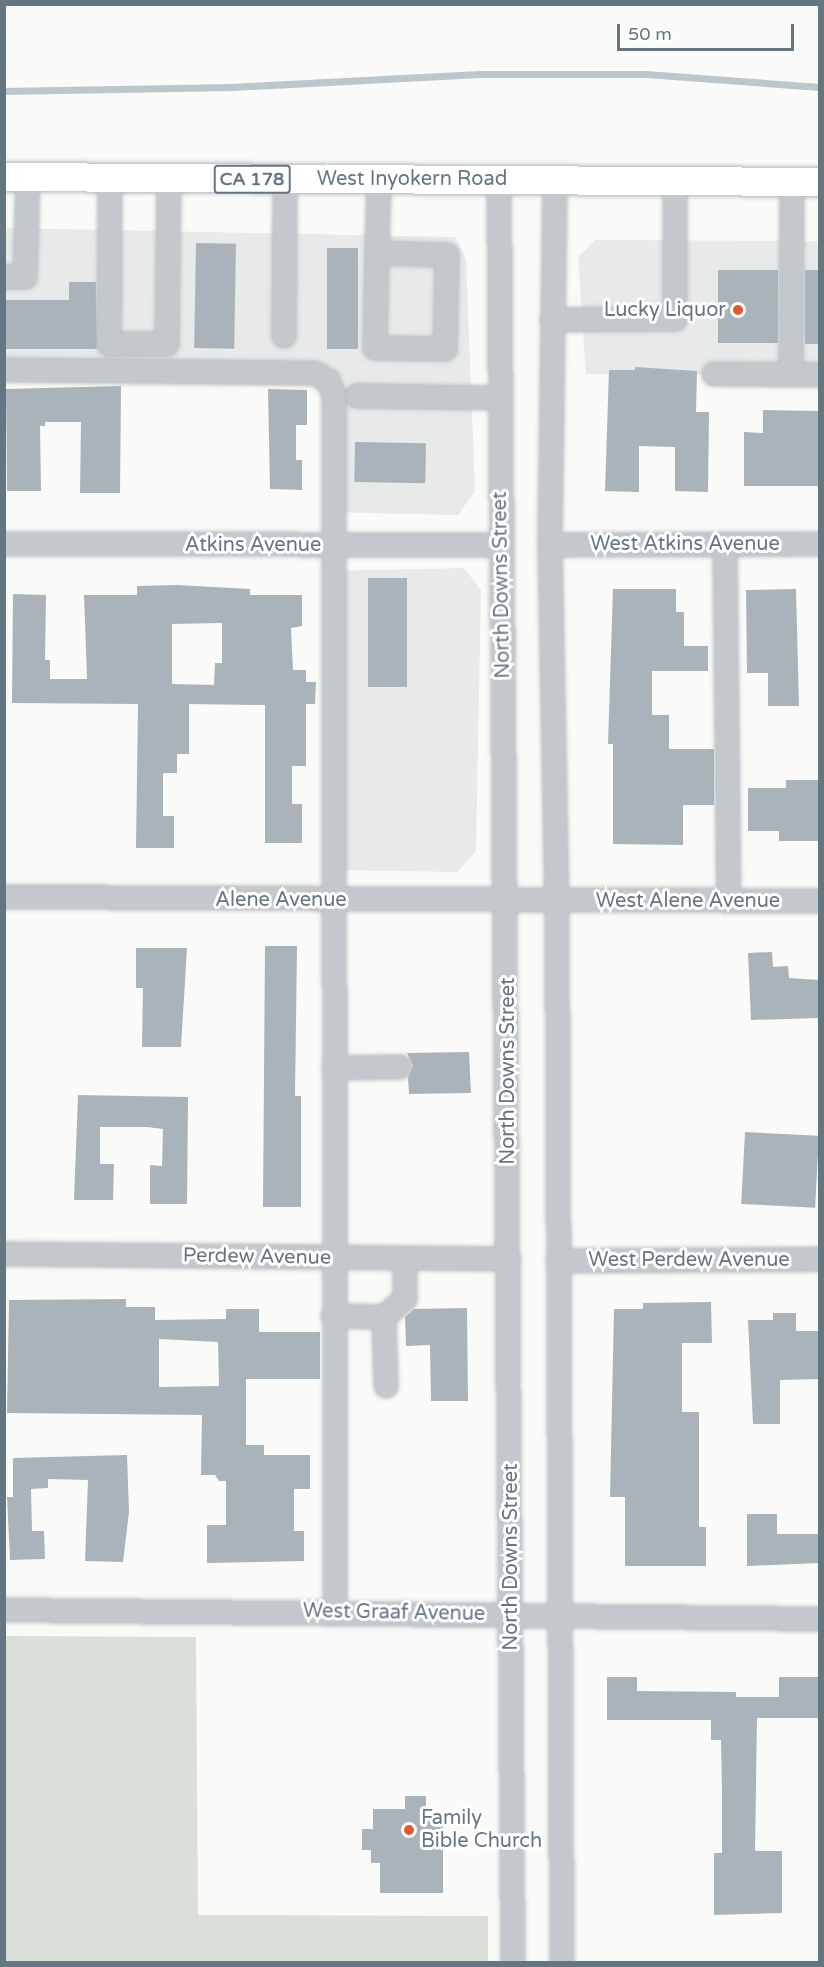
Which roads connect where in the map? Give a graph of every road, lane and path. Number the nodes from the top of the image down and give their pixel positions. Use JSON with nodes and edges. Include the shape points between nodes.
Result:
{"nodes":[{"id":1,"x":16,"y":178,"type":"edge"},
{"id":2,"x":110,"y":178,"type":"junction"},
{"id":3,"x":168,"y":178,"type":"junction"},
{"id":4,"x":285,"y":179,"type":"junction"},
{"id":5,"x":379,"y":179,"type":"junction"},
{"id":6,"x":499,"y":180,"type":"junction"},
{"id":7,"x":555,"y":181,"type":"junction"},
{"id":8,"x":675,"y":182,"type":"junction"},
{"id":9,"x":806,"y":182,"type":"edge"},
{"id":10,"x":377,"y":253,"type":"junction"},
{"id":11,"x":4,"y":277,"type":"edge"},
{"id":12,"x":552,"y":320,"type":"junction"},
{"id":13,"x":284,"y":336,"type":"dead end"},
{"id":14,"x":4,"y":370,"type":"edge"},
{"id":15,"x":714,"y":374,"type":"dead end"},
{"id":16,"x":791,"y":375,"type":"junction"},
{"id":17,"x":819,"y":375,"type":"edge"},
{"id":18,"x":357,"y":396,"type":"dead end"},
{"id":19,"x":500,"y":398,"type":"junction"},
{"id":20,"x":4,"y":544,"type":"edge"},
{"id":21,"x":725,"y":544,"type":"junction"},
{"id":22,"x":819,"y":544,"type":"edge"},
{"id":23,"x":335,"y":545,"type":"junction"},
{"id":24,"x":501,"y":545,"type":"junction"},
{"id":25,"x":550,"y":545,"type":"junction"},
{"id":26,"x":4,"y":897,"type":"edge"},
{"id":27,"x":333,"y":900,"type":"junction"},
{"id":28,"x":819,"y":900,"type":"edge"},
{"id":29,"x":507,"y":901,"type":"junction"},
{"id":30,"x":557,"y":901,"type":"junction"},
{"id":31,"x":729,"y":901,"type":"junction"},
{"id":32,"x":400,"y":1067,"type":"dead end"},
{"id":33,"x":334,"y":1068,"type":"junction"},
{"id":34,"x":4,"y":1254,"type":"edge"},
{"id":35,"x":334,"y":1257,"type":"junction"},
{"id":36,"x":405,"y":1258,"type":"junction"},
{"id":37,"x":819,"y":1258,"type":"edge"},
{"id":38,"x":509,"y":1259,"type":"junction"},
{"id":39,"x":558,"y":1261,"type":"junction"},
{"id":40,"x":333,"y":1316,"type":"junction"},
{"id":41,"x":384,"y":1317,"type":"junction"},
{"id":42,"x":386,"y":1386,"type":"dead end"},
{"id":43,"x":4,"y":1610,"type":"edge"},
{"id":44,"x":335,"y":1612,"type":"junction"},
{"id":45,"x":511,"y":1614,"type":"junction"},
{"id":46,"x":561,"y":1616,"type":"junction"},
{"id":47,"x":819,"y":1619,"type":"edge"},
{"id":48,"x":513,"y":1962,"type":"edge"},
{"id":49,"x":562,"y":1962,"type":"edge"}],
"edges":[{"from":1,"to":2,"type":"main road","name":"West Inyokern Road","number":"CA 178"},
{"from":1,"to":11,"type":"street","via":[[25,277]]},
{"from":2,"to":3,"type":"main road","name":"West Inyokern Road","number":"CA 178"},
{"from":2,"to":3,"type":"street","via":[[109,344],[167,344]]},
{"from":3,"to":4,"type":"main road","name":"West Inyokern Road","number":"CA 178"},
{"from":4,"to":5,"type":"main road","name":"West Inyokern Road","number":"CA 178"},
{"from":4,"to":13,"type":"street"},
{"from":5,"to":6,"type":"main road","name":"West Inyokern Road","number":"CA 178"},
{"from":5,"to":10,"type":"street"},
{"from":6,"to":7,"type":"main road","name":"West Inyokern Road","number":"CA 178"},
{"from":6,"to":19,"type":"street","name":"North Downs Street"},
{"from":7,"to":8,"type":"main road","name":"West Inyokern Road","number":"CA 178"},
{"from":7,"to":12,"type":"street"},
{"from":8,"to":9,"type":"main road","name":"West Inyokern Road","number":"CA 178"},
{"from":8,"to":12,"type":"street","via":[[675,319]]},
{"from":9,"to":16,"type":"street"},
{"from":10,"to":10,"type":"street","via":[[375,348],[445,349],[447,255]]},
{"from":12,"to":25,"type":"street"},
{"from":14,"to":23,"type":"street","via":[[314,373],[328,380],[334,396]]},
{"from":15,"to":16,"type":"street"},
{"from":16,"to":17,"type":"street"},
{"from":18,"to":19,"type":"street"},
{"from":19,"to":24,"type":"street","name":"North Downs Street"},
{"from":20,"to":23,"type":"street","name":"Atkins Avenue"},
{"from":21,"to":22,"type":"street","name":"West Atkins Avenue"},
{"from":21,"to":25,"type":"street","name":"West Atkins Avenue"},
{"from":21,"to":31,"type":"street"},
{"from":23,"to":24,"type":"street","name":"Atkins Avenue"},
{"from":23,"to":27,"type":"street"},
{"from":24,"to":29,"type":"street","name":"North Downs Street"},
{"from":25,"to":30,"type":"street"},
{"from":26,"to":27,"type":"street","name":"Alene Avenue"},
{"from":27,"to":29,"type":"street","name":"Alene Avenue"},
{"from":27,"to":33,"type":"street"},
{"from":28,"to":31,"type":"street","name":"West Alene Avenue"},
{"from":29,"to":30,"type":"street","name":"Alene Avenue"},
{"from":29,"to":38,"type":"street","name":"North Downs Street"},
{"from":30,"to":31,"type":"street","name":"West Alene Avenue"},
{"from":30,"to":39,"type":"street"},
{"from":32,"to":33,"type":"street"},
{"from":33,"to":35,"type":"street"},
{"from":34,"to":35,"type":"street","name":"Perdew Avenue"},
{"from":35,"to":36,"type":"street","name":"Perdew Avenue"},
{"from":35,"to":40,"type":"street"},
{"from":36,"to":38,"type":"street","name":"Perdew Avenue"},
{"from":36,"to":41,"type":"street","via":[[405,1299]]},
{"from":37,"to":39,"type":"street","name":"West Perdew Avenue"},
{"from":38,"to":45,"type":"street","name":"North Downs Street"},
{"from":39,"to":46,"type":"street"},
{"from":40,"to":41,"type":"street"},
{"from":40,"to":44,"type":"street"},
{"from":41,"to":42,"type":"street"},
{"from":43,"to":44,"type":"street","name":"West Graaf Avenue"},
{"from":44,"to":45,"type":"street","name":"West Graaf Avenue"},
{"from":45,"to":46,"type":"street","name":"West Graaf Avenue"},
{"from":45,"to":48,"type":"street","name":"North Downs Street"},
{"from":46,"to":47,"type":"street","name":"West Graaf Avenue"},
{"from":46,"to":49,"type":"street"}]}
